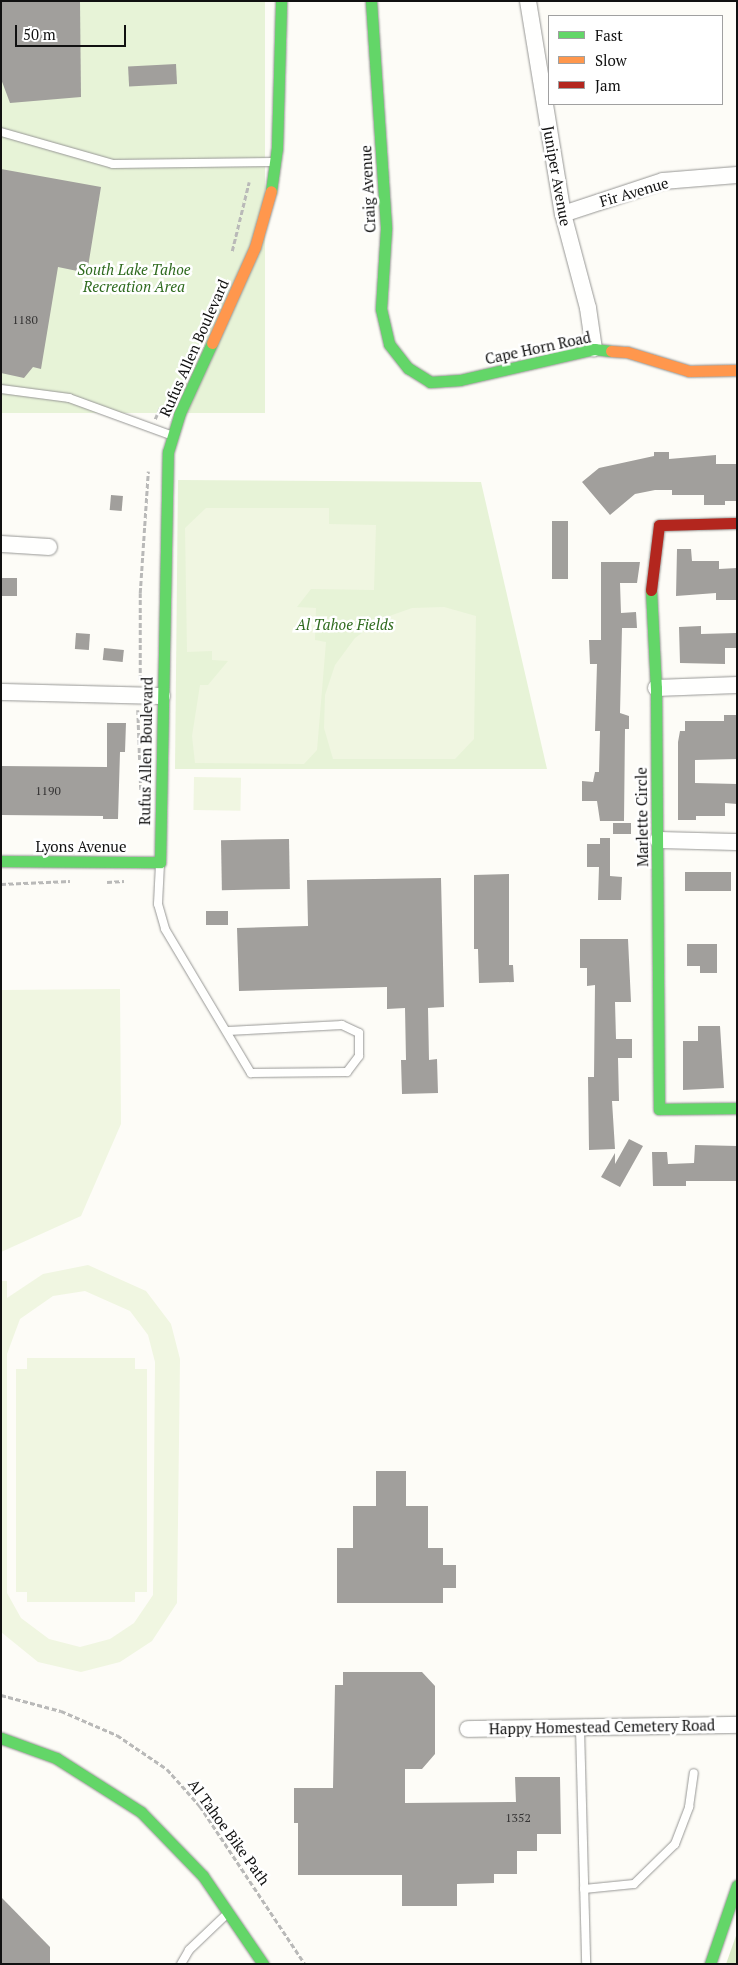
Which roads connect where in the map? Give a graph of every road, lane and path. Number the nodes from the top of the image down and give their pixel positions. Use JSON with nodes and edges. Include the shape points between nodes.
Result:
{"nodes":[{"id":1,"x":281,"y":1,"type":"edge"},
{"id":2,"x":371,"y":1,"type":"edge"},
{"id":3,"x":528,"y":1,"type":"edge"},
{"id":4,"x":1,"y":132,"type":"edge"},
{"id":5,"x":276,"y":162,"type":"junction"},
{"id":6,"x":737,"y":174,"type":"edge"},
{"id":7,"x":563,"y":214,"type":"junction"},
{"id":8,"x":594,"y":349,"type":"junction"},
{"id":9,"x":408,"y":368,"type":"joint"},
{"id":10,"x":737,"y":370,"type":"edge"},
{"id":11,"x":1,"y":389,"type":"edge"},
{"id":12,"x":172,"y":436,"type":"junction"},
{"id":13,"x":737,"y":523,"type":"edge"},
{"id":14,"x":1,"y":544,"type":"edge"},
{"id":15,"x":49,"y":547,"type":"dead end"},
{"id":16,"x":737,"y":685,"type":"edge"},
{"id":17,"x":656,"y":688,"type":"junction"},
{"id":18,"x":1,"y":692,"type":"edge"},
{"id":19,"x":162,"y":696,"type":"junction"},
{"id":20,"x":138,"y":706,"type":"dead end"},
{"id":21,"x":142,"y":801,"type":"dead end"},
{"id":22,"x":658,"y":840,"type":"junction"},
{"id":23,"x":737,"y":842,"type":"edge"},
{"id":24,"x":1,"y":861,"type":"edge"},
{"id":25,"x":160,"y":862,"type":"junction"},
{"id":26,"x":228,"y":1031,"type":"junction"},
{"id":27,"x":737,"y":1108,"type":"edge"},
{"id":28,"x":1,"y":1695,"type":"edge"},
{"id":29,"x":737,"y":1725,"type":"edge"},
{"id":30,"x":580,"y":1728,"type":"junction"},
{"id":31,"x":468,"y":1729,"type":"dead end"},
{"id":32,"x":1,"y":1738,"type":"edge"},
{"id":33,"x":694,"y":1773,"type":"dead end"},
{"id":34,"x":737,"y":1885,"type":"edge"},
{"id":35,"x":584,"y":1889,"type":"junction"},
{"id":36,"x":228,"y":1912,"type":"junction"},
{"id":37,"x":181,"y":1964,"type":"edge"},
{"id":38,"x":263,"y":1964,"type":"edge"},
{"id":39,"x":304,"y":1964,"type":"edge"},
{"id":40,"x":586,"y":1964,"type":"edge"},
{"id":41,"x":710,"y":1964,"type":"edge"}],
"edges":[{"from":1,"to":5,"type":"street","name":"Rufus Allen Boulevard"},
{"from":2,"to":9,"type":"street","name":"Craig Avenue","via":[[386,229],[381,309],[389,344]]},
{"from":3,"to":7,"type":"street","name":"Juniper Avenue"},
{"from":4,"to":5,"type":"lane","via":[[113,164]]},
{"from":5,"to":12,"type":"street","name":"Rufus Allen Boulevard","via":[[269,203],[255,247],[187,394]]},
{"from":6,"to":7,"type":"street","name":"Fir Avenue","via":[[663,181]]},
{"from":7,"to":8,"type":"street","name":"Juniper Avenue","via":[[588,308]]},
{"from":8,"to":9,"type":"street","name":"Cape Horn Road","via":[[460,380],[430,382]]},
{"from":8,"to":10,"type":"street","name":"Cape Horn Road","via":[[627,352],[689,372]]},
{"from":11,"to":12,"type":"lane","via":[[69,398]]},
{"from":12,"to":19,"type":"street","name":"Rufus Allen Boulevard","via":[[166,471]]},
{"from":13,"to":17,"type":"street","name":"Marlette Circle","via":[[659,525],[650,578]]},
{"from":14,"to":15,"type":"street"},
{"from":16,"to":17,"type":"street"},
{"from":17,"to":22,"type":"street","name":"Marlette Circle"},
{"from":18,"to":19,"type":"street"},
{"from":19,"to":25,"type":"street","name":"Rufus Allen Boulevard"},
{"from":20,"to":21,"type":"path"},
{"from":22,"to":23,"type":"street"},
{"from":22,"to":27,"type":"street","name":"Marlette Circle","via":[[659,1109]]},
{"from":24,"to":25,"type":"street","name":"Lyons Avenue"},
{"from":25,"to":26,"type":"lane","via":[[158,904],[165,930]]},
{"from":26,"to":26,"type":"lane","via":[[251,1073],[347,1072],[359,1056],[359,1033],[342,1025]]},
{"from":28,"to":39,"type":"path","name":"Al Tahoe Bike Path","via":[[61,1711],[109,1732],[167,1769],[200,1806]]},
{"from":29,"to":30,"type":"street","name":"Happy Homestead Cemetery Road"},
{"from":30,"to":31,"type":"street","name":"Happy Homestead Cemetery Road"},
{"from":30,"to":35,"type":"lane"},
{"from":32,"to":36,"type":"street","via":[[56,1758],[141,1812],[187,1857]]},
{"from":33,"to":35,"type":"lane","via":[[688,1807],[675,1844],[634,1884]]},
{"from":34,"to":41,"type":"street"},
{"from":35,"to":40,"type":"lane"},
{"from":36,"to":37,"type":"lane","via":[[189,1950]]},
{"from":36,"to":38,"type":"street"}]}
